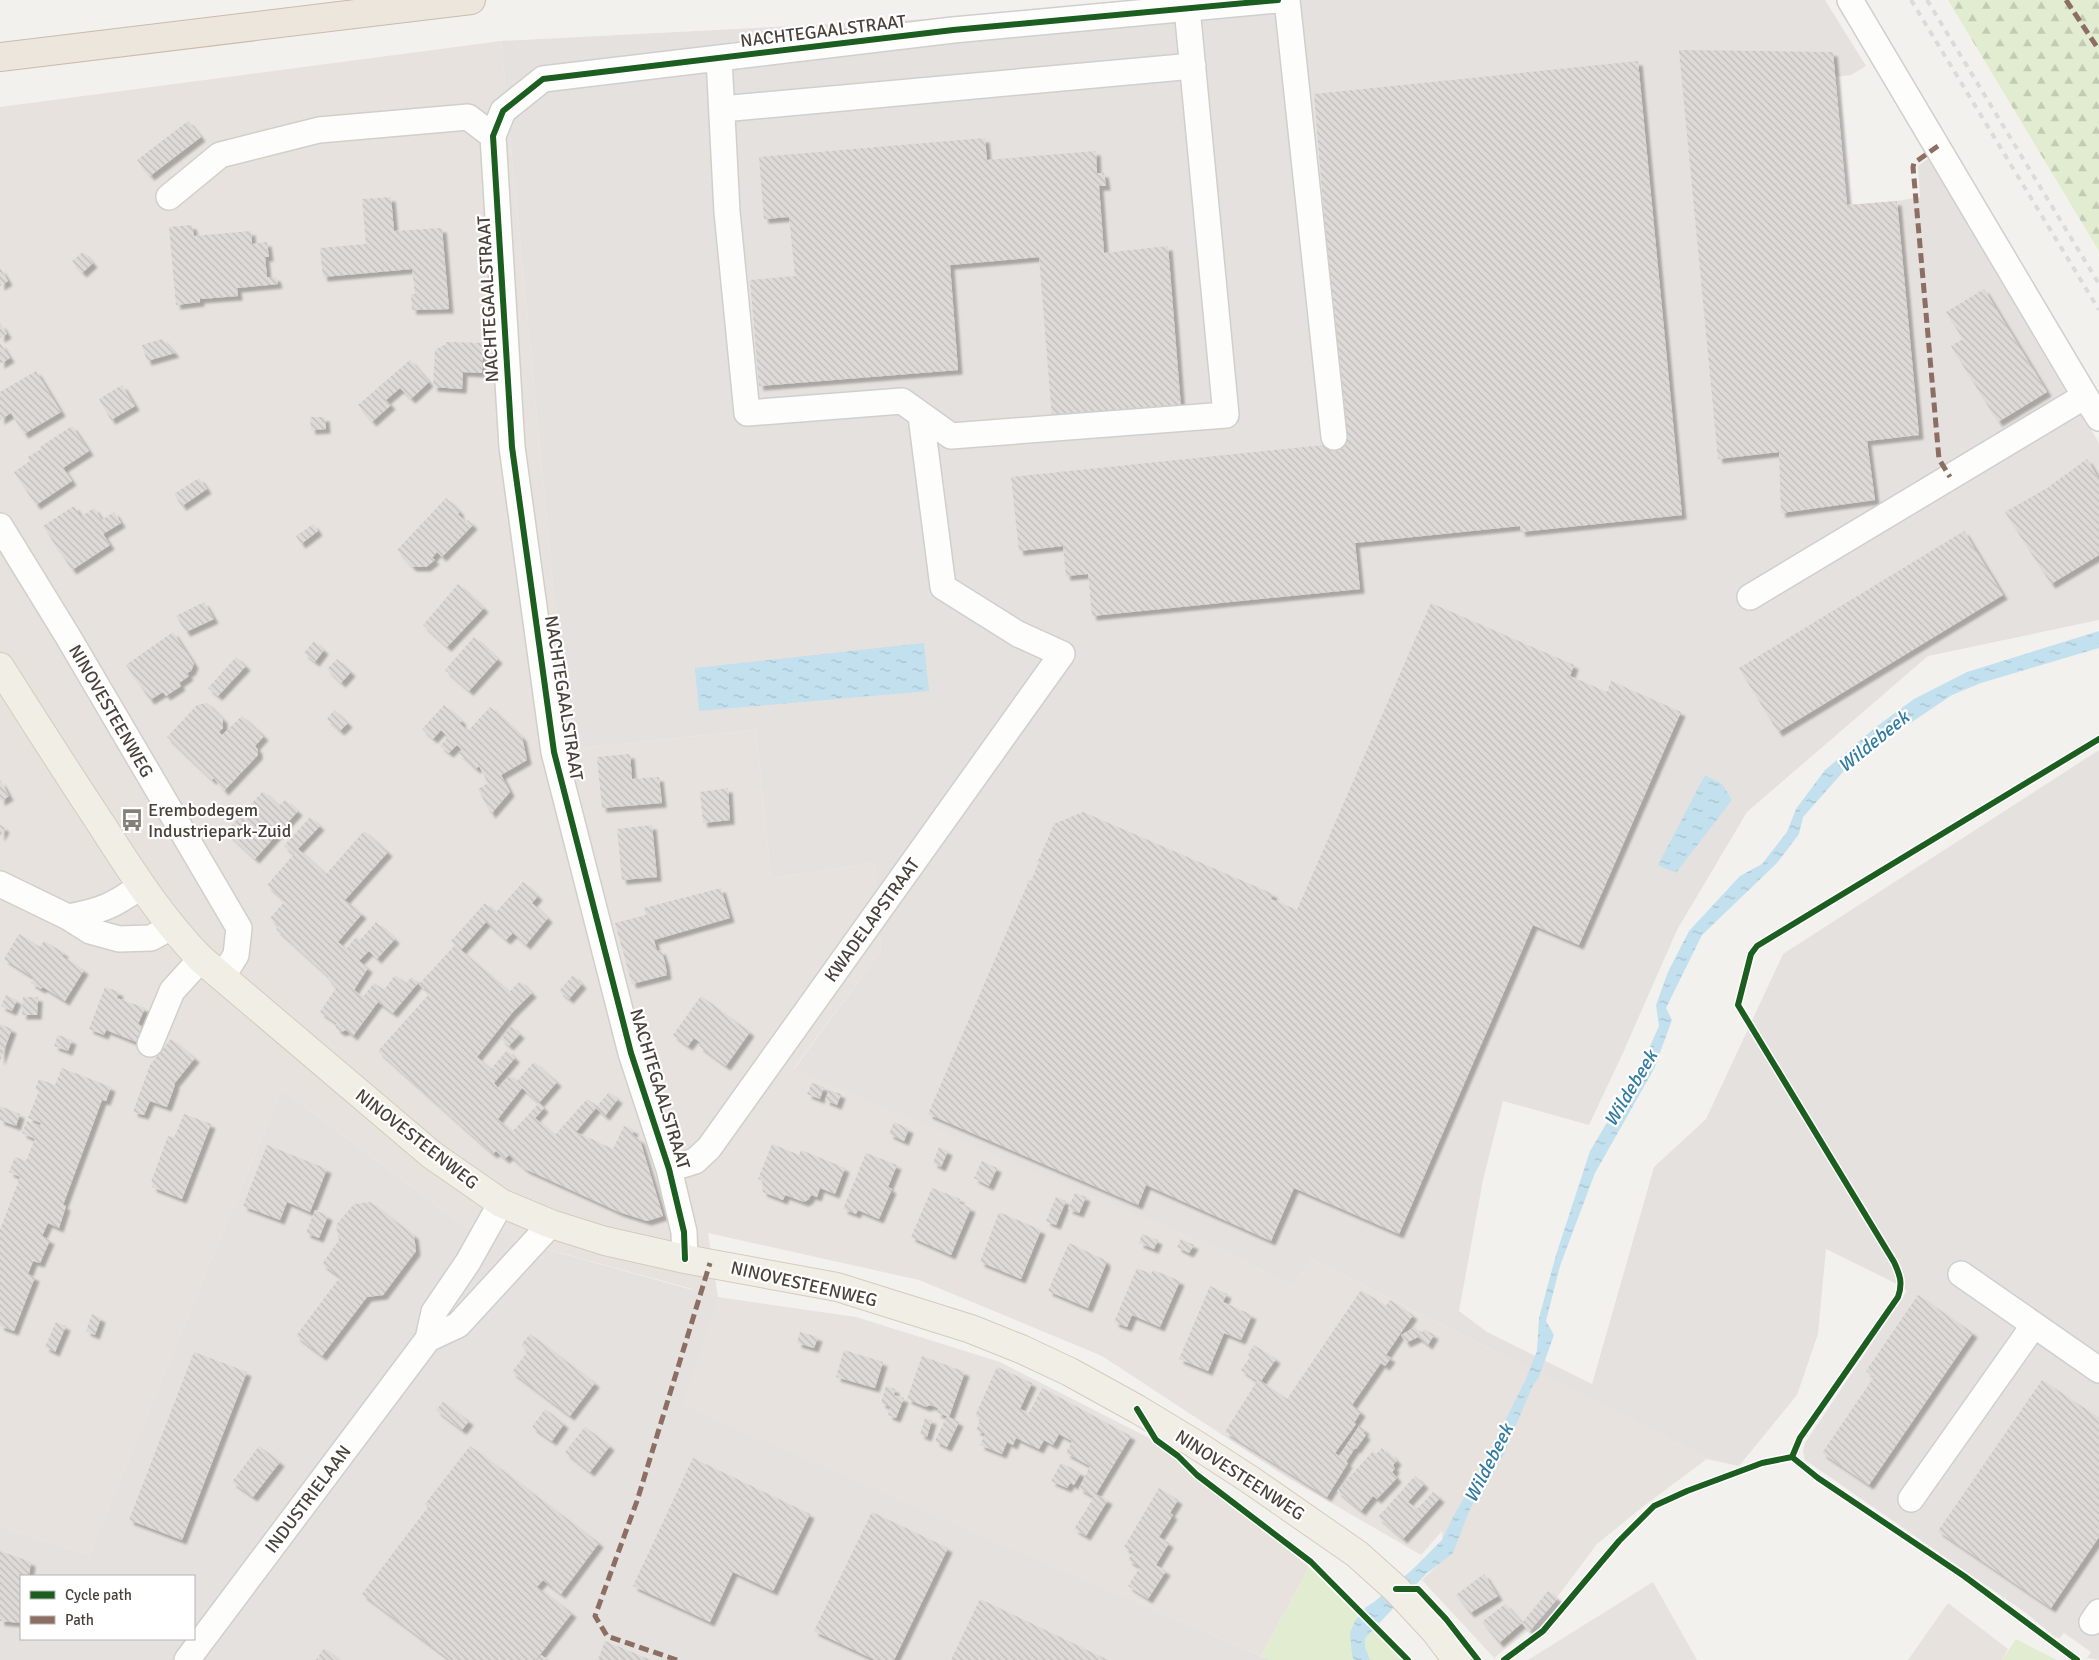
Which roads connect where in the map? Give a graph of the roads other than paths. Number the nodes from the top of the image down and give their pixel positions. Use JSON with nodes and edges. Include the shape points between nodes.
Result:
{"nodes":[{"id":1,"x":471,"y":0,"type":"edge"},
{"id":2,"x":1278,"y":0,"type":"edge"},
{"id":3,"x":1286,"y":0,"type":"edge"},
{"id":4,"x":1850,"y":0,"type":"edge"},
{"id":5,"x":1187,"y":8,"type":"junction"},
{"id":6,"x":0,"y":57,"type":"edge"},
{"id":7,"x":719,"y":58,"type":"junction"},
{"id":8,"x":1193,"y":66,"type":"junction"},
{"id":9,"x":722,"y":108,"type":"junction"},
{"id":10,"x":493,"y":136,"type":"junction"},
{"id":11,"x":169,"y":196,"type":"dead end"},
{"id":12,"x":2085,"y":396,"type":"junction"},
{"id":13,"x":921,"y":416,"type":"junction"},
{"id":14,"x":2099,"y":418,"type":"edge"},
{"id":15,"x":1334,"y":437,"type":"dead end"},
{"id":16,"x":0,"y":526,"type":"edge"},
{"id":17,"x":1750,"y":597,"type":"dead end"},
{"id":18,"x":0,"y":667,"type":"edge"},
{"id":19,"x":141,"y":886,"type":"junction"},
{"id":20,"x":3,"y":892,"type":"edge"},
{"id":21,"x":68,"y":917,"type":"junction"},
{"id":22,"x":171,"y":927,"type":"junction"},
{"id":23,"x":200,"y":959,"type":"junction"},
{"id":24,"x":222,"y":977,"type":"junction"},
{"id":25,"x":150,"y":1044,"type":"dead end"},
{"id":26,"x":669,"y":1169,"type":"junction"},
{"id":27,"x":501,"y":1203,"type":"junction"},
{"id":28,"x":550,"y":1224,"type":"junction"},
{"id":29,"x":685,"y":1259,"type":"junction"},
{"id":30,"x":1961,"y":1274,"type":"dead end"},
{"id":31,"x":2034,"y":1325,"type":"junction"},
{"id":32,"x":428,"y":1338,"type":"junction"},
{"id":33,"x":2099,"y":1370,"type":"edge"},
{"id":34,"x":1912,"y":1499,"type":"dead end"},
{"id":35,"x":187,"y":1660,"type":"edge"},
{"id":36,"x":1457,"y":1660,"type":"edge"}],
"edges":[{"from":1,"to":6,"type":"highway"},
{"from":2,"to":5,"type":"street","name":"NACHTEGAALSTRAAT"},
{"from":3,"to":15,"type":"street"},
{"from":4,"to":12,"type":"street"},
{"from":5,"to":7,"type":"street","name":"NACHTEGAALSTRAAT","via":[[953,30]]},
{"from":5,"to":8,"type":"street"},
{"from":7,"to":9,"type":"street"},
{"from":7,"to":10,"type":"street","name":"NACHTEGAALSTRAAT","via":[[543,79],[503,110]]},
{"from":8,"to":9,"type":"street"},
{"from":8,"to":13,"type":"street","via":[[1226,416],[951,436]]},
{"from":9,"to":13,"type":"street","via":[[726,212],[747,413],[902,400]]},
{"from":10,"to":11,"type":"street","via":[[468,117],[319,130],[220,155]]},
{"from":10,"to":26,"type":"street","name":"NACHTEGAALSTRAAT","via":[[512,447],[554,752],[632,1053]]},
{"from":12,"to":14,"type":"street"},
{"from":12,"to":17,"type":"street"},
{"from":13,"to":26,"type":"street","name":"KWADELAPSTRAAT","via":[[942,587],[1018,634],[1062,654],[709,1148],[696,1160]]},
{"from":16,"to":24,"type":"street","name":"NINOVESTEENWEG","via":[[239,928],[236,954]]},
{"from":18,"to":19,"type":"main road","name":"NINOVESTEENWEG"},
{"from":19,"to":21,"type":"street","via":[[98,911]]},
{"from":19,"to":22,"type":"main road","name":"NINOVESTEENWEG"},
{"from":20,"to":21,"type":"street"},
{"from":21,"to":22,"type":"street","via":[[90,932],[120,939],[151,938]]},
{"from":22,"to":23,"type":"main road","name":"NINOVESTEENWEG"},
{"from":23,"to":24,"type":"main road","name":"NINOVESTEENWEG"},
{"from":23,"to":25,"type":"street","via":[[172,991]]},
{"from":24,"to":27,"type":"main road","name":"NINOVESTEENWEG","via":[[432,1155]]},
{"from":26,"to":29,"type":"street","name":"NACHTEGAALSTRAAT","via":[[684,1232]]},
{"from":27,"to":28,"type":"main road","name":"NINOVESTEENWEG"},
{"from":27,"to":32,"type":"street","name":"INDUSTRIELAAN","via":[[468,1262],[434,1312]]},
{"from":28,"to":29,"type":"main road","name":"NINOVESTEENWEG","via":[[605,1241]]},
{"from":28,"to":32,"type":"street","name":"INDUSTRIELAAN","via":[[458,1324]]},
{"from":29,"to":36,"type":"main road","name":"NINOVESTEENWEG","via":[[837,1287],[971,1329],[1070,1372],[1195,1444],[1357,1554],[1396,1589]]},
{"from":30,"to":31,"type":"street"},
{"from":31,"to":33,"type":"street"},
{"from":31,"to":34,"type":"street"},
{"from":32,"to":35,"type":"street","name":"INDUSTRIELAAN"}]}
